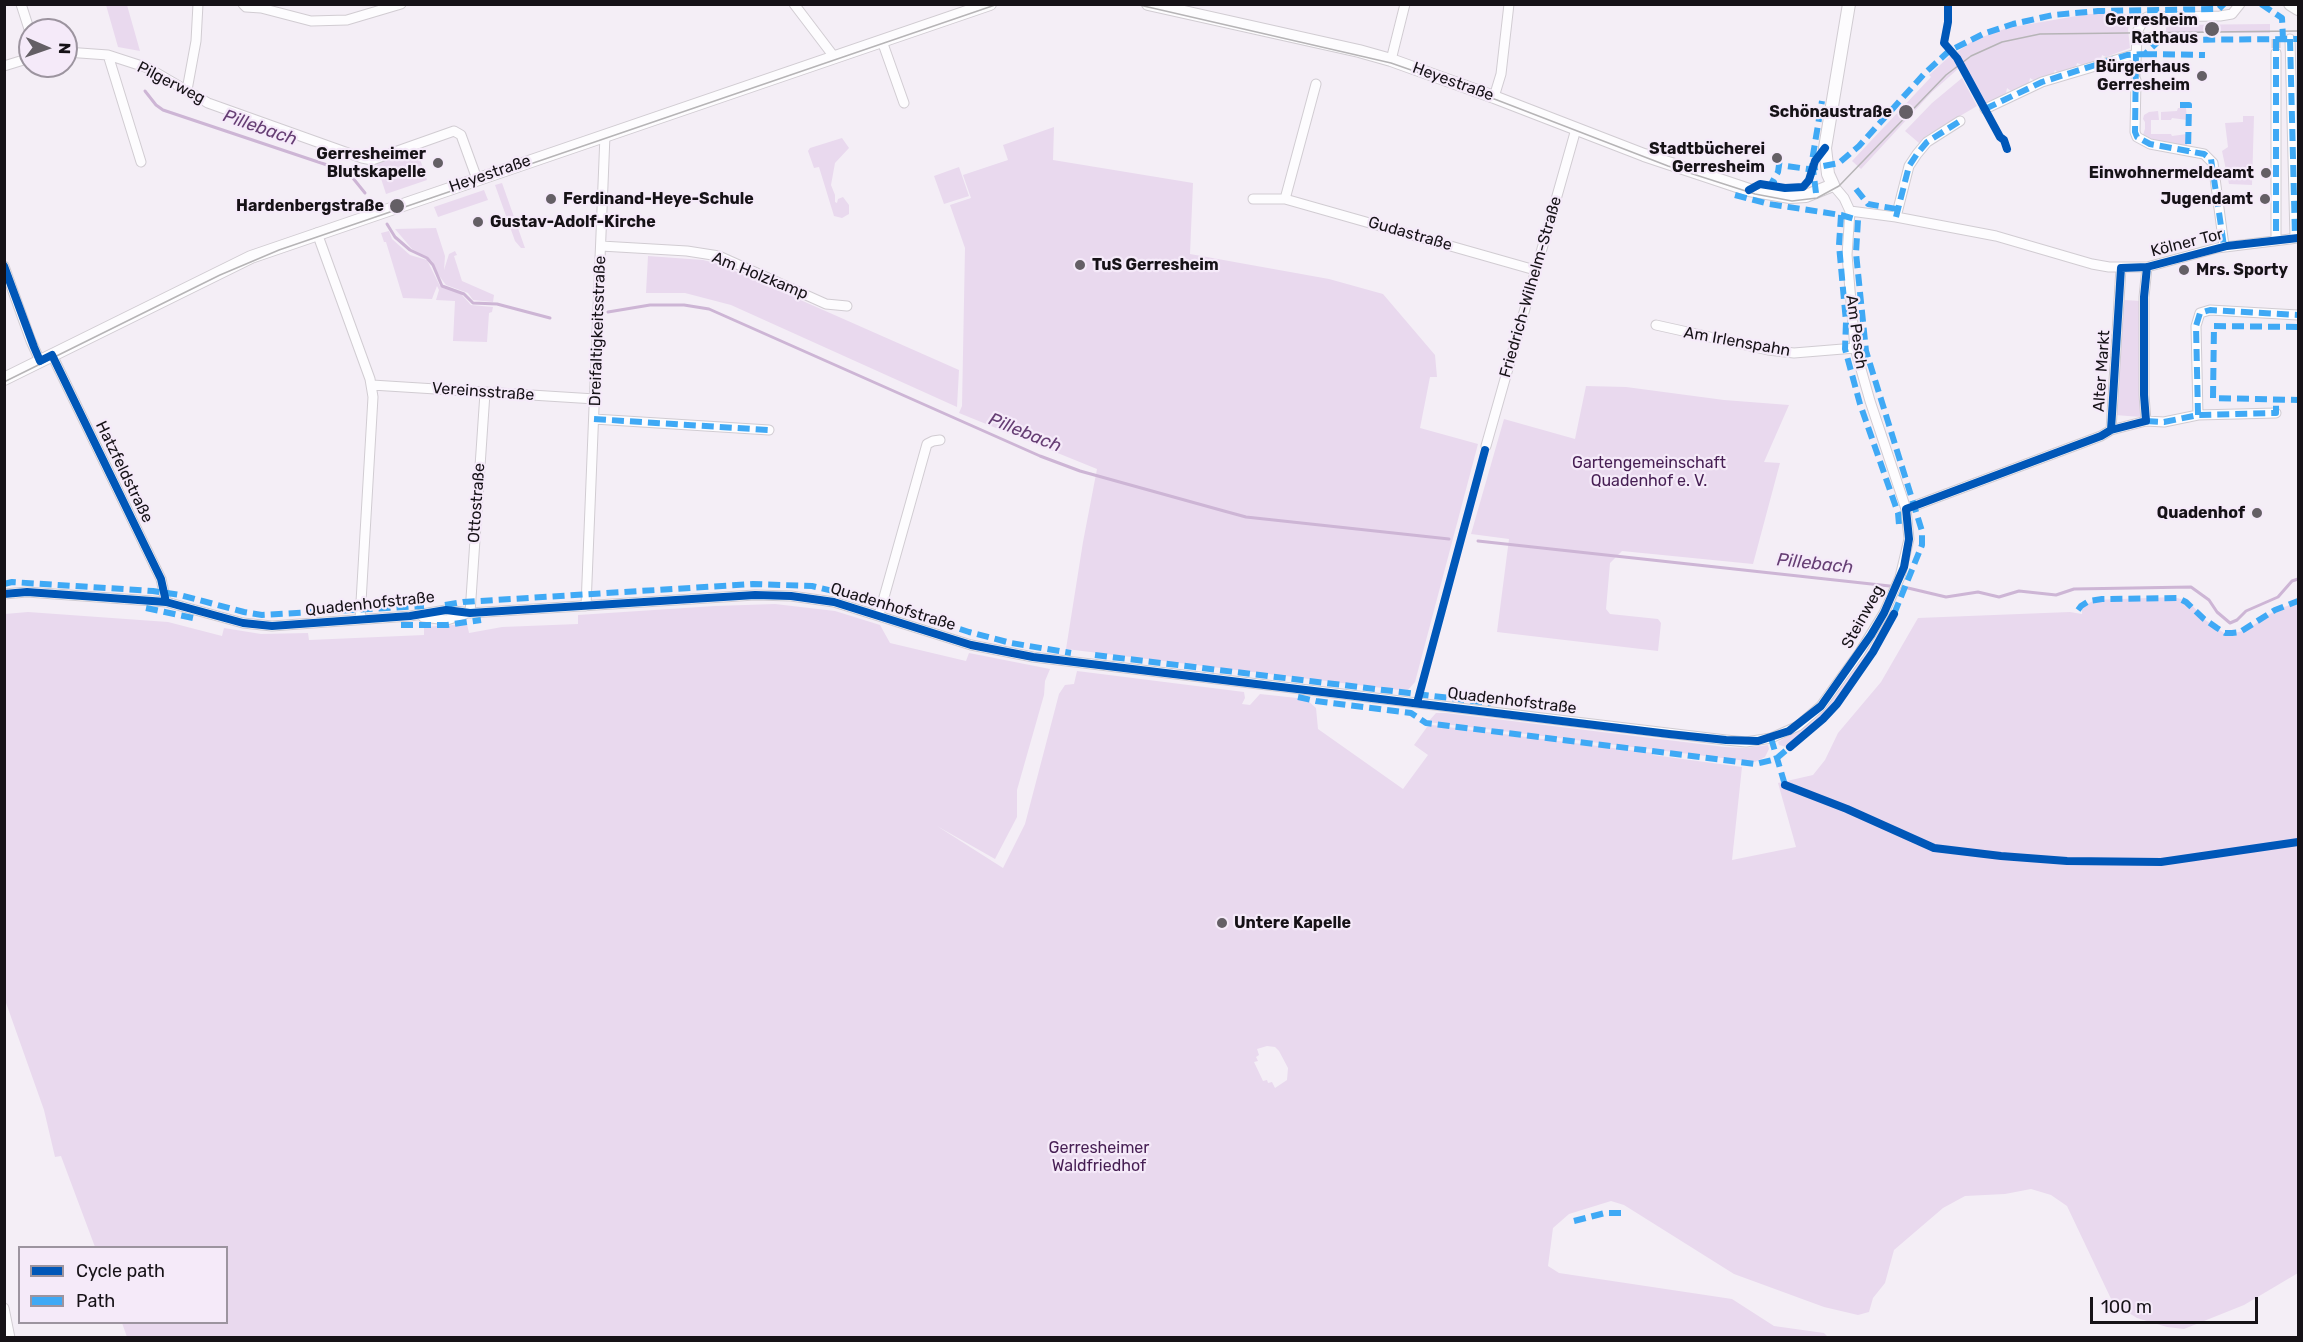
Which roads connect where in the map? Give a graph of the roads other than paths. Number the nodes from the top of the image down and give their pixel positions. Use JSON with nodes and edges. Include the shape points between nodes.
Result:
{"nodes":[{"id":1,"x":13,"y":4,"type":"edge"},
{"id":2,"x":198,"y":4,"type":"edge"},
{"id":3,"x":243,"y":4,"type":"edge"},
{"id":4,"x":401,"y":4,"type":"edge"},
{"id":5,"x":794,"y":4,"type":"edge"},
{"id":6,"x":990,"y":4,"type":"edge"},
{"id":7,"x":1148,"y":4,"type":"edge"},
{"id":8,"x":1405,"y":4,"type":"edge"},
{"id":9,"x":1509,"y":4,"type":"edge"},
{"id":10,"x":1849,"y":4,"type":"edge"},
{"id":11,"x":2240,"y":4,"type":"edge"},
{"id":12,"x":22,"y":7,"type":"edge"},
{"id":13,"x":2290,"y":39,"type":"dead end"},
{"id":14,"x":882,"y":41,"type":"junction"},
{"id":15,"x":78,"y":53,"type":"edge"},
{"id":16,"x":2276,"y":53,"type":"tunnel mouth"},
{"id":17,"x":108,"y":55,"type":"junction"},
{"id":18,"x":835,"y":58,"type":"junction"},
{"id":19,"x":1391,"y":60,"type":"junction"},
{"id":20,"x":2136,"y":80,"type":"tunnel mouth"},
{"id":21,"x":2295,"y":81,"type":"edge"},
{"id":22,"x":1316,"y":84,"type":"dead end"},
{"id":23,"x":187,"y":90,"type":"junction"},
{"id":24,"x":1494,"y":97,"type":"junction"},
{"id":25,"x":904,"y":103,"type":"dead end"},
{"id":26,"x":2295,"y":104,"type":"edge"},
{"id":27,"x":1985,"y":109,"type":"dead end"},
{"id":28,"x":1960,"y":122,"type":"dead end"},
{"id":29,"x":1576,"y":129,"type":"junction"},
{"id":30,"x":605,"y":135,"type":"junction"},
{"id":31,"x":141,"y":162,"type":"dead end"},
{"id":32,"x":2281,"y":168,"type":"junction"},
{"id":33,"x":477,"y":179,"type":"junction"},
{"id":34,"x":1833,"y":186,"type":"junction"},
{"id":35,"x":1253,"y":199,"type":"dead end"},
{"id":36,"x":1285,"y":199,"type":"junction"},
{"id":37,"x":2282,"y":203,"type":"junction"},
{"id":38,"x":1850,"y":211,"type":"junction"},
{"id":39,"x":1896,"y":217,"type":"junction"},
{"id":40,"x":2274,"y":221,"type":"junction"},
{"id":41,"x":2294,"y":221,"type":"junction"},
{"id":42,"x":317,"y":233,"type":"junction"},
{"id":43,"x":2296,"y":238,"type":"edge"},
{"id":44,"x":2276,"y":240,"type":"junction"},
{"id":45,"x":601,"y":246,"type":"junction"},
{"id":46,"x":2224,"y":246,"type":"junction"},
{"id":47,"x":4,"y":266,"type":"edge"},
{"id":48,"x":2147,"y":267,"type":"junction"},
{"id":49,"x":2121,"y":268,"type":"junction"},
{"id":50,"x":1535,"y":270,"type":"junction"},
{"id":51,"x":847,"y":306,"type":"dead end"},
{"id":52,"x":2298,"y":315,"type":"edge"},
{"id":53,"x":1656,"y":326,"type":"dead end"},
{"id":54,"x":1855,"y":348,"type":"junction"},
{"id":55,"x":46,"y":358,"type":"junction"},
{"id":56,"x":4,"y":379,"type":"edge"},
{"id":57,"x":372,"y":385,"type":"junction"},
{"id":58,"x":485,"y":393,"type":"junction"},
{"id":59,"x":596,"y":399,"type":"junction"},
{"id":60,"x":2276,"y":413,"type":"dead end"},
{"id":61,"x":2198,"y":415,"type":"junction"},
{"id":62,"x":594,"y":419,"type":"junction"},
{"id":63,"x":2146,"y":421,"type":"junction"},
{"id":64,"x":769,"y":430,"type":"dead end"},
{"id":65,"x":2111,"y":430,"type":"junction"},
{"id":66,"x":940,"y":440,"type":"dead end"},
{"id":67,"x":1486,"y":446,"type":"dead end"},
{"id":68,"x":1906,"y":509,"type":"junction"},
{"id":69,"x":4,"y":594,"type":"edge"},
{"id":70,"x":166,"y":602,"type":"junction"},
{"id":71,"x":586,"y":606,"type":"junction"},
{"id":72,"x":470,"y":613,"type":"junction"},
{"id":73,"x":879,"y":615,"type":"junction"},
{"id":74,"x":360,"y":619,"type":"junction"},
{"id":75,"x":1771,"y":738,"type":"joint"},
{"id":76,"x":4,"y":1308,"type":"edge"},
{"id":77,"x":10,"y":1338,"type":"edge"}],
"edges":[{"from":1,"to":12,"type":"street"},
{"from":2,"to":23,"type":"street"},
{"from":3,"to":4,"type":"street","via":[[311,21],[347,20]]},
{"from":5,"to":18,"type":"street"},
{"from":6,"to":14,"type":"street","name":"Heyestraße"},
{"from":7,"to":19,"type":"street","name":"Heyestraße"},
{"from":8,"to":19,"type":"street"},
{"from":9,"to":24,"type":"street","via":[[1501,74]]},
{"from":10,"to":34,"type":"street","via":[[1825,148]]},
{"from":11,"to":27,"type":"street","via":[[2232,14],[2220,16],[2147,17],[2137,32],[2136,58],[2042,82]]},
{"from":13,"to":21,"type":"street"},
{"from":14,"to":18,"type":"street","name":"Heyestraße"},
{"from":14,"to":25,"type":"street"},
{"from":15,"to":17,"type":"street","name":"Pilgerweg"},
{"from":16,"to":32,"type":"street","via":[[2273,147]]},
{"from":17,"to":23,"type":"street","name":"Pilgerweg","via":[[148,68]]},
{"from":17,"to":31,"type":"street","name":"Pilgerweg"},
{"from":18,"to":30,"type":"street","name":"Heyestraße"},
{"from":19,"to":24,"type":"street","name":"Heyestraße"},
{"from":20,"to":46,"type":"street","name":"Kölner Tor","via":[[2137,137],[2150,144],[2205,154],[2211,159]]},
{"from":21,"to":26,"type":"street"},
{"from":22,"to":36,"type":"street"},
{"from":23,"to":33,"type":"street","name":"Pilgerweg","via":[[208,103],[372,160],[454,131],[461,135]]},
{"from":24,"to":29,"type":"street","name":"Heyestraße"},
{"from":26,"to":32,"type":"street"},
{"from":28,"to":39,"type":"street","via":[[1927,142],[1917,154],[1909,166]]},
{"from":29,"to":34,"type":"street","name":"Heyestraße","via":[[1765,194],[1806,196]]},
{"from":29,"to":50,"type":"street","name":"Friedrich-Wilhelm-Straße"},
{"from":30,"to":33,"type":"street","name":"Heyestraße"},
{"from":30,"to":45,"type":"street","name":"Dreifaltigkeitsstraße"},
{"from":32,"to":37,"type":"street"},
{"from":32,"to":37,"type":"street"},
{"from":33,"to":42,"type":"street","name":"Heyestraße"},
{"from":34,"to":38,"type":"street"},
{"from":35,"to":36,"type":"street","name":"Gudastraße"},
{"from":36,"to":50,"type":"street","name":"Gudastraße"},
{"from":37,"to":40,"type":"street"},
{"from":37,"to":41,"type":"street"},
{"from":38,"to":39,"type":"street","name":"Kölner Tor"},
{"from":38,"to":54,"type":"street","name":"Am Pesch","via":[[1847,255]]},
{"from":39,"to":49,"type":"street","name":"Kölner Tor","via":[[1996,236],[2092,264]]},
{"from":40,"to":41,"type":"street"},
{"from":40,"to":44,"type":"street"},
{"from":41,"to":43,"type":"street"},
{"from":42,"to":55,"type":"street","name":"Heyestraße","via":[[251,257]]},
{"from":42,"to":57,"type":"street"},
{"from":43,"to":44,"type":"street","name":"Kölner Tor"},
{"from":44,"to":46,"type":"street","name":"Kölner Tor"},
{"from":45,"to":51,"type":"street","name":"Am Holzkamp","via":[[719,256],[826,304]]},
{"from":45,"to":59,"type":"street","name":"Dreifaltigkeitsstraße"},
{"from":46,"to":48,"type":"street","name":"Kölner Tor"},
{"from":47,"to":55,"type":"street","name":"Hatzfeldstraße","via":[[31,341]]},
{"from":48,"to":49,"type":"street","name":"Kölner Tor"},
{"from":48,"to":63,"type":"street"},
{"from":49,"to":65,"type":"street","name":"Alter Markt"},
{"from":50,"to":67,"type":"street","name":"Friedrich-Wilhelm-Straße"},
{"from":52,"to":61,"type":"street","via":[[2210,310],[2200,313],[2196,326]]},
{"from":53,"to":54,"type":"street","name":"Am Irlenspahn","via":[[1794,353]]},
{"from":54,"to":68,"type":"street","name":"Am Pesch"},
{"from":55,"to":56,"type":"street","name":"Heyestraße"},
{"from":55,"to":70,"type":"street","name":"Hatzfeldstraße","via":[[161,579]]},
{"from":57,"to":58,"type":"street","name":"Vereinsstraße"},
{"from":57,"to":74,"type":"street"},
{"from":58,"to":59,"type":"street","name":"Vereinsstraße"},
{"from":58,"to":72,"type":"street","name":"Ottostraße"},
{"from":59,"to":62,"type":"street","name":"Dreifaltigkeitsstraße"},
{"from":60,"to":61,"type":"street","name":"Alter Markt"},
{"from":61,"to":63,"type":"street","name":"Alter Markt","via":[[2164,422]]},
{"from":62,"to":64,"type":"street","name":"Dreifaltigkeitsstraße"},
{"from":62,"to":71,"type":"street","name":"Dreifaltigkeitsstraße"},
{"from":63,"to":65,"type":"street","name":"Alter Markt"},
{"from":65,"to":68,"type":"street"},
{"from":66,"to":73,"type":"street","via":[[927,444]]},
{"from":68,"to":75,"type":"street","name":"Steinweg","via":[[1909,539],[1900,577],[1871,635],[1827,699],[1797,726]]},
{"from":69,"to":70,"type":"street","name":"Quadenhofstraße","via":[[27,592]]},
{"from":70,"to":74,"type":"street","name":"Quadenhofstraße","via":[[259,625]]},
{"from":71,"to":72,"type":"street","name":"Quadenhofstraße"},
{"from":71,"to":73,"type":"street","name":"Quadenhofstraße","via":[[771,595],[834,602]]},
{"from":72,"to":74,"type":"street","name":"Quadenhofstraße","via":[[446,610]]},
{"from":73,"to":75,"type":"street","name":"Quadenhofstraße","via":[[971,645],[1064,661],[1708,738],[1746,742]]},
{"from":76,"to":77,"type":"street"}]}
